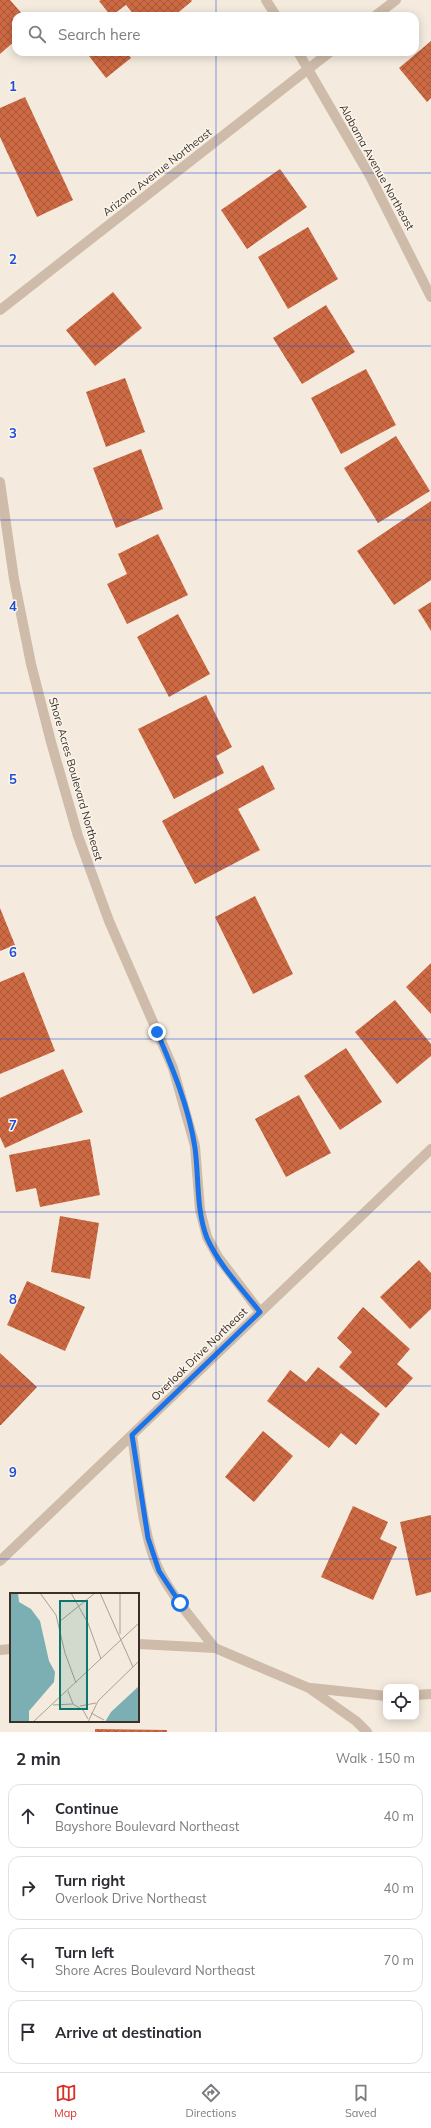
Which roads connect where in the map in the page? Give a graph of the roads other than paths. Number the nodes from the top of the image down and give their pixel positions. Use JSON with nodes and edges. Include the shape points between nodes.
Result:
{"nodes":[{"id":1,"x":266,"y":0,"type":"edge"},
{"id":2,"x":396,"y":0,"type":"edge"},
{"id":3,"x":274,"y":12,"type":"edge"},
{"id":4,"x":381,"y":12,"type":"edge"},
{"id":5,"x":300,"y":56,"type":"edge"},
{"id":6,"x":325,"y":56,"type":"edge"},
{"id":7,"x":308,"y":69,"type":"junction"},
{"id":8,"x":431,"y":297,"type":"edge"},
{"id":9,"x":0,"y":310,"type":"edge"},
{"id":10,"x":0,"y":482,"type":"edge"},
{"id":11,"x":431,"y":1149,"type":"edge"},
{"id":12,"x":260,"y":1312,"type":"junction"},
{"id":13,"x":132,"y":1435,"type":"junction"},
{"id":14,"x":0,"y":1561,"type":"edge"},
{"id":15,"x":139,"y":1644,"type":"edge"},
{"id":16,"x":10,"y":1648,"type":"edge"},
{"id":17,"x":215,"y":1648,"type":"junction"},
{"id":18,"x":0,"y":1650,"type":"edge"},
{"id":19,"x":309,"y":1688,"type":"junction"},
{"id":20,"x":431,"y":1694,"type":"edge"},
{"id":21,"x":419,"y":1695,"type":"edge"},
{"id":22,"x":383,"y":1696,"type":"edge"},
{"id":23,"x":367,"y":1732,"type":"edge"}],
"edges":[{"from":1,"to":3,"type":"street"},
{"from":2,"to":4,"type":"street"},
{"from":5,"to":7,"type":"street","name":"Alabama Avenue Northeast"},
{"from":6,"to":7,"type":"street","name":"Arizona Avenue Northeast"},
{"from":7,"to":8,"type":"street","name":"Alabama Avenue Northeast","via":[[370,176]]},
{"from":7,"to":9,"type":"street","name":"Arizona Avenue Northeast"},
{"from":10,"to":12,"type":"street","name":"Shore Acres Boulevard Northeast","via":[[14,579],[31,664],[50,742],[78,836],[109,921],[173,1068],[194,1146],[200,1210],[207,1237],[218,1257]]},
{"from":11,"to":12,"type":"street","name":"Overlook Drive Northeast"},
{"from":12,"to":13,"type":"street","name":"Overlook Drive Northeast"},
{"from":13,"to":14,"type":"street","name":"Overlook Drive Northeast"},
{"from":13,"to":17,"type":"street","via":[[148,1538],[159,1571]]},
{"from":15,"to":17,"type":"street"},
{"from":16,"to":18,"type":"street"},
{"from":17,"to":19,"type":"street"},
{"from":19,"to":22,"type":"street"},
{"from":19,"to":23,"type":"street","via":[[356,1721]]},
{"from":20,"to":21,"type":"street"}]}
